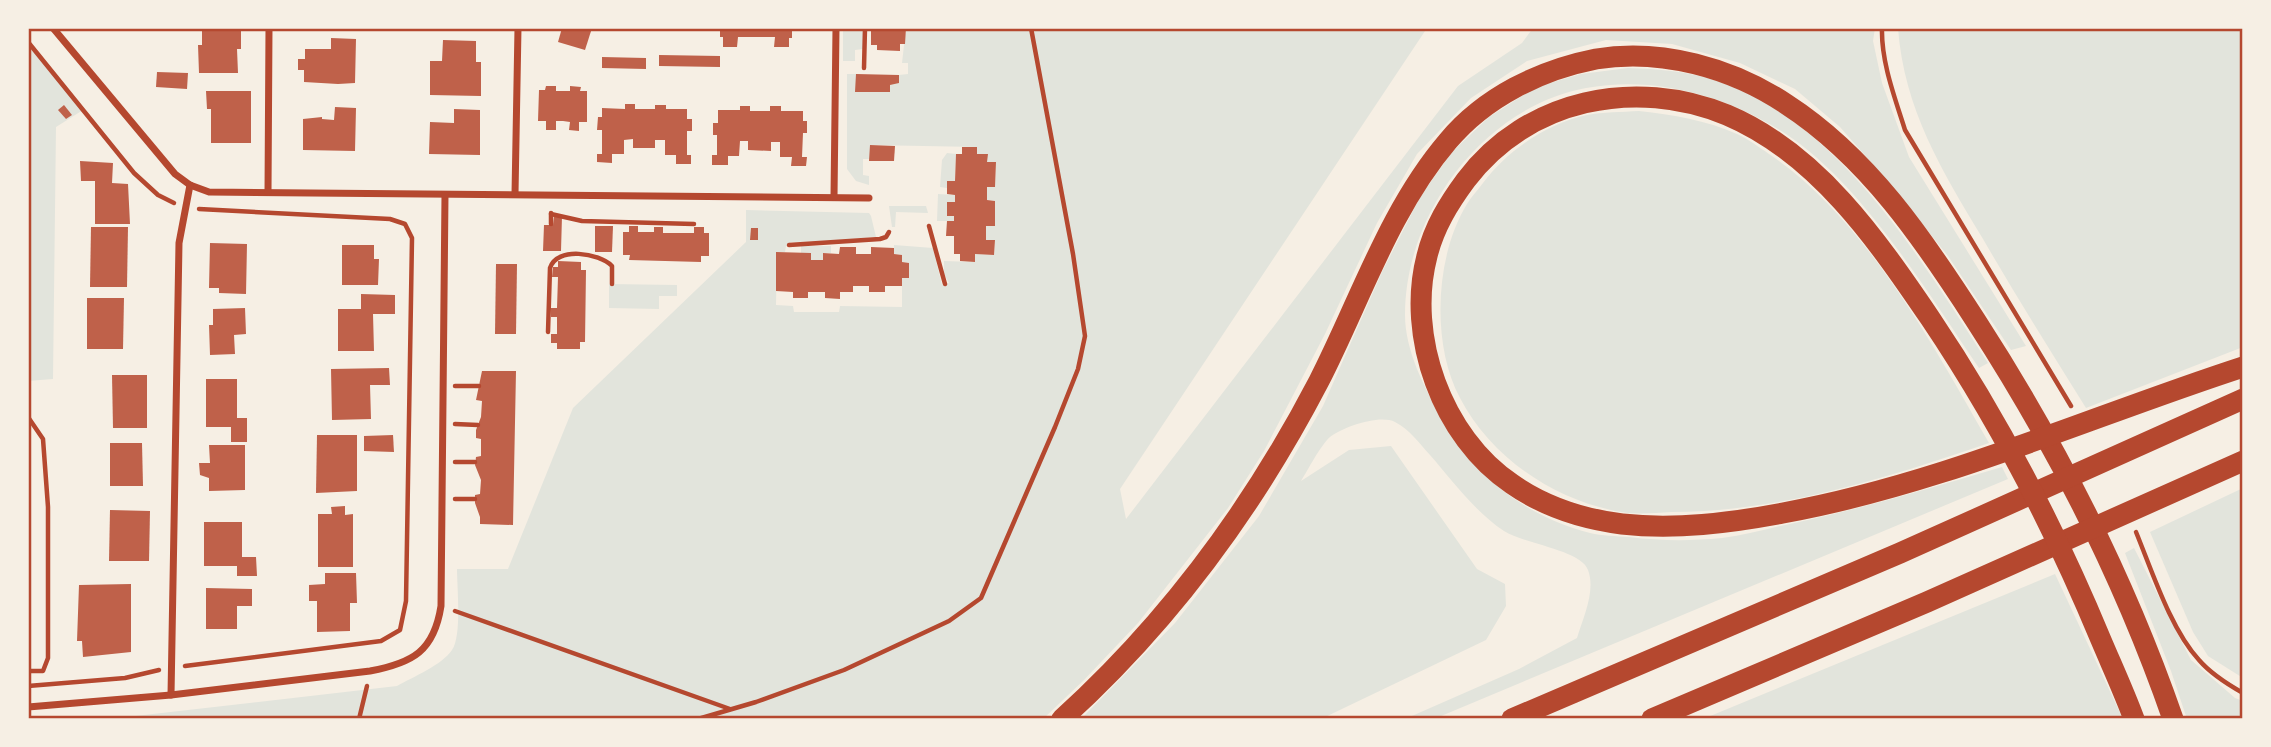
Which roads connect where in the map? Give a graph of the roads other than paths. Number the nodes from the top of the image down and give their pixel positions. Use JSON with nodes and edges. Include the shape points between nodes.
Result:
{"nodes":[{"id":1,"x":53,"y":28,"type":"edge"},
{"id":2,"x":270,"y":28,"type":"edge"},
{"id":3,"x":517,"y":28,"type":"edge"},
{"id":4,"x":836,"y":28,"type":"edge"},
{"id":5,"x":190,"y":185,"type":"junction"},
{"id":6,"x":268,"y":192,"type":"junction"},
{"id":7,"x":515,"y":194,"type":"junction"},
{"id":8,"x":445,"y":195,"type":"junction"},
{"id":9,"x":834,"y":197,"type":"junction"},
{"id":10,"x":869,"y":198,"type":"dead end"},
{"id":11,"x":2243,"y":367,"type":"edge"},
{"id":12,"x":2243,"y":399,"type":"edge"},
{"id":13,"x":2243,"y":460,"type":"edge"},
{"id":14,"x":171,"y":695,"type":"junction"},
{"id":15,"x":28,"y":707,"type":"edge"},
{"id":16,"x":1062,"y":719,"type":"edge"},
{"id":17,"x":1512,"y":719,"type":"edge"},
{"id":18,"x":1652,"y":719,"type":"edge"},
{"id":19,"x":2134,"y":719,"type":"edge"},
{"id":20,"x":2174,"y":719,"type":"edge"}],
"edges":[{"from":1,"to":5,"type":"street","via":[[175,174]]},
{"from":2,"to":6,"type":"street"},
{"from":3,"to":7,"type":"street"},
{"from":4,"to":9,"type":"street"},
{"from":5,"to":6,"type":"street","via":[[209,192]]},
{"from":5,"to":14,"type":"street","via":[[179,243]]},
{"from":6,"to":8,"type":"street"},
{"from":7,"to":8,"type":"street"},
{"from":7,"to":9,"type":"street"},
{"from":8,"to":14,"type":"street","via":[[438,627],[412,658],[392,667]]},
{"from":9,"to":10,"type":"street"},
{"from":11,"to":19,"type":"highway","via":[[2176,388],[1979,462],[1841,502],[1735,522],[1623,524],[1567,512],[1522,490],[1497,472],[1463,435],[1439,393],[1427,348],[1421,300],[1427,253],[1445,211],[1473,170],[1504,139],[1549,114],[1599,98],[1644,96],[1688,103],[1729,116],[1792,154],[1853,214],[1900,273],[1967,375],[2022,470],[2061,547]]},
{"from":12,"to":17,"type":"highway","via":[[1900,553]]},
{"from":13,"to":18,"type":"highway"},
{"from":14,"to":15,"type":"street"},
{"from":16,"to":20,"type":"highway","via":[[1149,632],[1238,518],[1318,382],[1387,238],[1433,160],[1463,125],[1493,100],[1542,75],[1619,56],[1662,58],[1728,73],[1786,103],[1842,149],[1888,197],[1923,241],[2053,448],[2100,539]]}]}
